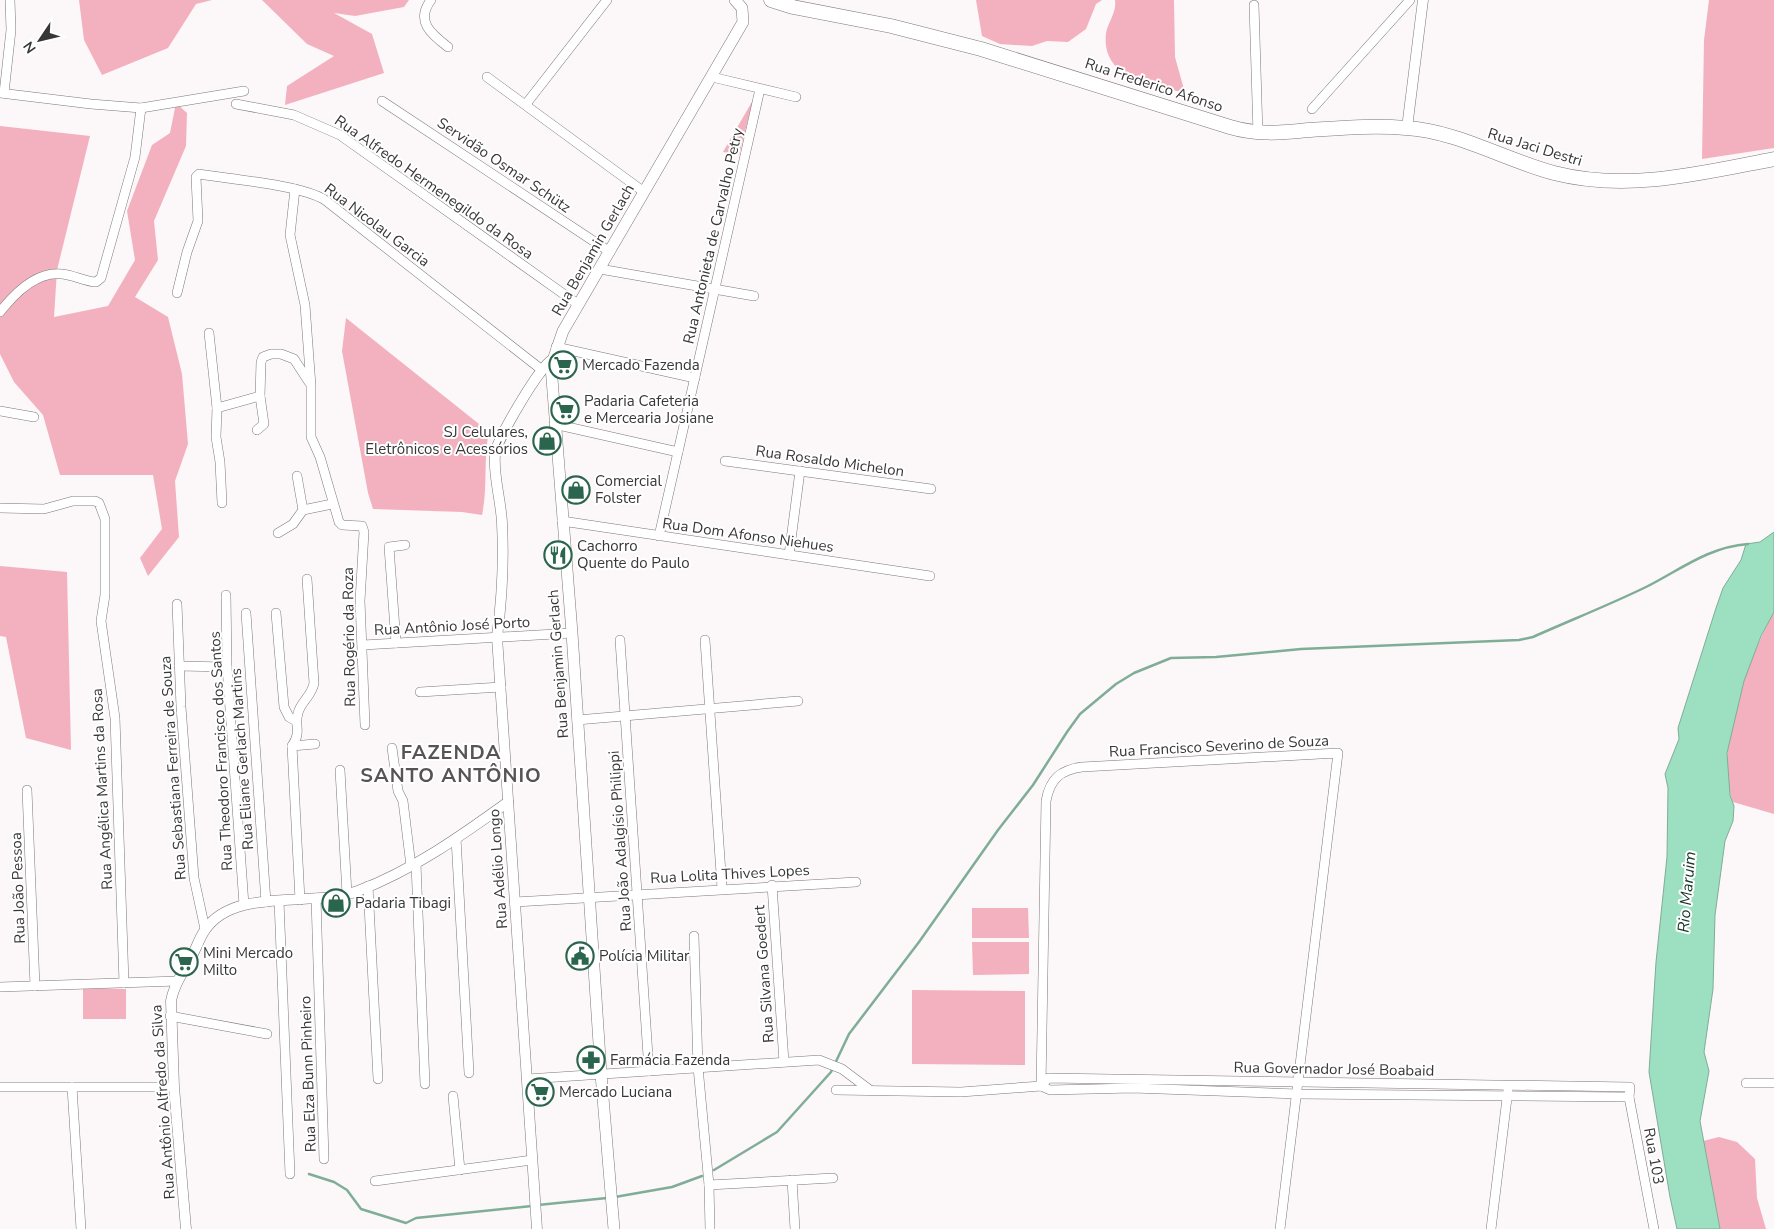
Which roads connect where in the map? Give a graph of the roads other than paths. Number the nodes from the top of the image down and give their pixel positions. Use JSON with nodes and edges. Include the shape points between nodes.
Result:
{"nodes":[{"id":1,"x":10,"y":0,"type":"edge"},
{"id":2,"x":431,"y":0,"type":"edge"},
{"id":3,"x":607,"y":0,"type":"edge"},
{"id":4,"x":735,"y":0,"type":"edge"},
{"id":5,"x":771,"y":0,"type":"edge"},
{"id":6,"x":1410,"y":0,"type":"edge"},
{"id":7,"x":1423,"y":0,"type":"edge"},
{"id":8,"x":1254,"y":5,"type":"dead end"},
{"id":9,"x":448,"y":47,"type":"dead end"},
{"id":10,"x":487,"y":77,"type":"dead end"},
{"id":11,"x":712,"y":77,"type":"junction"},
{"id":12,"x":760,"y":89,"type":"junction"},
{"id":13,"x":244,"y":91,"type":"dead end"},
{"id":14,"x":2,"y":93,"type":"edge"},
{"id":15,"x":796,"y":97,"type":"dead end"},
{"id":16,"x":382,"y":101,"type":"dead end"},
{"id":17,"x":236,"y":104,"type":"dead end"},
{"id":18,"x":526,"y":104,"type":"junction"},
{"id":19,"x":141,"y":108,"type":"junction"},
{"id":20,"x":1312,"y":109,"type":"dead end"},
{"id":21,"x":1406,"y":128,"type":"junction"},
{"id":22,"x":1258,"y":134,"type":"junction"},
{"id":23,"x":1774,"y":159,"type":"edge"},
{"id":24,"x":295,"y":189,"type":"junction"},
{"id":25,"x":644,"y":192,"type":"junction"},
{"id":26,"x":610,"y":252,"type":"junction"},
{"id":27,"x":600,"y":269,"type":"junction"},
{"id":28,"x":715,"y":290,"type":"junction"},
{"id":29,"x":177,"y":294,"type":"dead end"},
{"id":30,"x":754,"y":296,"type":"dead end"},
{"id":31,"x":579,"y":305,"type":"junction"},
{"id":32,"x":0,"y":312,"type":"edge"},
{"id":33,"x":209,"y":333,"type":"dead end"},
{"id":34,"x":556,"y":347,"type":"junction"},
{"id":35,"x":548,"y":367,"type":"junction"},
{"id":36,"x":695,"y":378,"type":"junction"},
{"id":37,"x":311,"y":386,"type":"junction"},
{"id":38,"x":260,"y":396,"type":"junction"},
{"id":39,"x":217,"y":408,"type":"junction"},
{"id":40,"x":0,"y":411,"type":"edge"},
{"id":41,"x":34,"y":417,"type":"dead end"},
{"id":42,"x":554,"y":424,"type":"junction"},
{"id":43,"x":257,"y":430,"type":"dead end"},
{"id":44,"x":678,"y":452,"type":"junction"},
{"id":45,"x":725,"y":461,"type":"dead end"},
{"id":46,"x":800,"y":471,"type":"junction"},
{"id":47,"x":297,"y":476,"type":"dead end"},
{"id":48,"x":931,"y":489,"type":"dead end"},
{"id":49,"x":222,"y":503,"type":"dead end"},
{"id":50,"x":332,"y":504,"type":"junction"},
{"id":51,"x":0,"y":508,"type":"edge"},
{"id":52,"x":303,"y":510,"type":"junction"},
{"id":53,"x":562,"y":521,"type":"junction"},
{"id":54,"x":278,"y":533,"type":"dead end"},
{"id":55,"x":659,"y":536,"type":"junction"},
{"id":56,"x":405,"y":545,"type":"dead end"},
{"id":57,"x":789,"y":555,"type":"junction"},
{"id":58,"x":930,"y":576,"type":"dead end"},
{"id":59,"x":307,"y":579,"type":"dead end"},
{"id":60,"x":226,"y":596,"type":"dead end"},
{"id":61,"x":177,"y":604,"type":"dead end"},
{"id":62,"x":246,"y":613,"type":"dead end"},
{"id":63,"x":276,"y":613,"type":"dead end"},
{"id":64,"x":572,"y":633,"type":"junction"},
{"id":65,"x":498,"y":638,"type":"junction"},
{"id":66,"x":620,"y":640,"type":"dead end"},
{"id":67,"x":705,"y":640,"type":"dead end"},
{"id":68,"x":396,"y":644,"type":"junction"},
{"id":69,"x":363,"y":645,"type":"junction"},
{"id":70,"x":179,"y":666,"type":"junction"},
{"id":71,"x":227,"y":666,"type":"junction"},
{"id":72,"x":501,"y":687,"type":"junction"},
{"id":73,"x":420,"y":692,"type":"dead end"},
{"id":74,"x":798,"y":701,"type":"dead end"},
{"id":75,"x":710,"y":709,"type":"junction"},
{"id":76,"x":625,"y":716,"type":"junction"},
{"id":77,"x":577,"y":720,"type":"junction"},
{"id":78,"x":296,"y":721,"type":"junction"},
{"id":79,"x":365,"y":725,"type":"dead end"},
{"id":80,"x":315,"y":744,"type":"dead end"},
{"id":81,"x":292,"y":746,"type":"junction"},
{"id":82,"x":392,"y":748,"type":"dead end"},
{"id":83,"x":340,"y":770,"type":"dead end"},
{"id":84,"x":27,"y":790,"type":"dead end"},
{"id":85,"x":508,"y":802,"type":"junction"},
{"id":86,"x":456,"y":838,"type":"junction"},
{"id":87,"x":414,"y":865,"type":"junction"},
{"id":88,"x":856,"y":882,"type":"dead end"},
{"id":89,"x":772,"y":885,"type":"junction"},
{"id":90,"x":368,"y":886,"type":"junction"},
{"id":91,"x":722,"y":888,"type":"junction"},
{"id":92,"x":347,"y":894,"type":"junction"},
{"id":93,"x":637,"y":894,"type":"junction"},
{"id":94,"x":589,"y":897,"type":"junction"},
{"id":95,"x":316,"y":898,"type":"junction"},
{"id":96,"x":300,"y":900,"type":"junction"},
{"id":97,"x":279,"y":901,"type":"junction"},
{"id":98,"x":266,"y":902,"type":"junction"},
{"id":99,"x":515,"y":902,"type":"junction"},
{"id":100,"x":244,"y":905,"type":"junction"},
{"id":101,"x":205,"y":929,"type":"junction"},
{"id":102,"x":694,"y":936,"type":"dead end"},
{"id":103,"x":178,"y":981,"type":"junction"},
{"id":104,"x":124,"y":983,"type":"junction"},
{"id":105,"x":36,"y":986,"type":"junction"},
{"id":106,"x":0,"y":987,"type":"edge"},
{"id":107,"x":170,"y":1016,"type":"junction"},
{"id":108,"x":267,"y":1034,"type":"dead end"},
{"id":109,"x":784,"y":1062,"type":"junction"},
{"id":110,"x":698,"y":1068,"type":"junction"},
{"id":111,"x":649,"y":1071,"type":"junction"},
{"id":112,"x":469,"y":1073,"type":"dead end"},
{"id":113,"x":601,"y":1074,"type":"junction"},
{"id":114,"x":1133,"y":1078,"type":"junction"},
{"id":115,"x":378,"y":1079,"type":"dead end"},
{"id":116,"x":527,"y":1079,"type":"junction"},
{"id":117,"x":1746,"y":1083,"type":"dead end"},
{"id":118,"x":1774,"y":1083,"type":"edge"},
{"id":119,"x":426,"y":1084,"type":"dead end"},
{"id":120,"x":1298,"y":1084,"type":"junction"},
{"id":121,"x":1406,"y":1085,"type":"junction"},
{"id":122,"x":1041,"y":1086,"type":"junction"},
{"id":123,"x":1509,"y":1086,"type":"junction"},
{"id":124,"x":0,"y":1087,"type":"edge"},
{"id":125,"x":72,"y":1087,"type":"junction"},
{"id":126,"x":174,"y":1087,"type":"junction"},
{"id":127,"x":1630,"y":1087,"type":"joint"},
{"id":128,"x":1133,"y":1088,"type":"junction"},
{"id":129,"x":836,"y":1090,"type":"dead end"},
{"id":130,"x":870,"y":1090,"type":"junction"},
{"id":131,"x":1297,"y":1094,"type":"junction"},
{"id":132,"x":1406,"y":1095,"type":"junction"},
{"id":133,"x":453,"y":1096,"type":"dead end"},
{"id":134,"x":1508,"y":1096,"type":"junction"},
{"id":135,"x":1629,"y":1097,"type":"junction"},
{"id":136,"x":324,"y":1159,"type":"dead end"},
{"id":137,"x":532,"y":1160,"type":"junction"},
{"id":138,"x":460,"y":1170,"type":"junction"},
{"id":139,"x":290,"y":1174,"type":"dead end"},
{"id":140,"x":833,"y":1178,"type":"dead end"},
{"id":141,"x":792,"y":1180,"type":"junction"},
{"id":142,"x":375,"y":1181,"type":"dead end"},
{"id":143,"x":709,"y":1185,"type":"junction"},
{"id":144,"x":81,"y":1229,"type":"edge"},
{"id":145,"x":186,"y":1229,"type":"edge"},
{"id":146,"x":537,"y":1229,"type":"edge"},
{"id":147,"x":614,"y":1229,"type":"edge"},
{"id":148,"x":710,"y":1229,"type":"edge"},
{"id":149,"x":795,"y":1229,"type":"edge"},
{"id":150,"x":1280,"y":1229,"type":"edge"},
{"id":151,"x":1491,"y":1229,"type":"edge"},
{"id":152,"x":1654,"y":1229,"type":"edge"}],
"edges":[{"from":1,"to":14,"type":"street","via":[[11,30]]},
{"from":2,"to":9,"type":"street","via":[[424,13],[427,29]]},
{"from":3,"to":18,"type":"street"},
{"from":4,"to":11,"type":"main road","name":"Rua Benjamin Gerlach","via":[[742,8],[743,22]]},
{"from":5,"to":22,"type":"main road","name":"Rua Frederico Afonso","via":[[981,49]]},
{"from":6,"to":20,"type":"street"},
{"from":7,"to":21,"type":"street"},
{"from":8,"to":22,"type":"street"},
{"from":10,"to":18,"type":"street"},
{"from":11,"to":12,"type":"street"},
{"from":11,"to":25,"type":"main road","name":"Rua Benjamin Gerlach"},
{"from":12,"to":15,"type":"street"},
{"from":12,"to":28,"type":"street","name":"Rua Antonieta de Carvalho Petry"},
{"from":13,"to":19,"type":"street"},
{"from":14,"to":19,"type":"street"},
{"from":16,"to":26,"type":"street","name":"Servidão Osmar Schütz"},
{"from":17,"to":31,"type":"street","name":"Rua Alfredo Hermenegildo da Rosa","via":[[294,115],[340,135]]},
{"from":18,"to":25,"type":"street"},
{"from":19,"to":32,"type":"street","via":[[135,157],[101,278],[90,282],[60,273],[48,276],[29,283]]},
{"from":21,"to":22,"type":"main road","name":"Rua Frederico Afonso","via":[[1368,127]]},
{"from":21,"to":23,"type":"main road","name":"Rua Jaci Destri","via":[[1444,135],[1554,173],[1609,181],[1673,178]]},
{"from":24,"to":29,"type":"street","name":"Rua Nicolau Garcia","via":[[199,174],[196,177],[198,221]]},
{"from":24,"to":35,"type":"street","name":"Rua Nicolau Garcia","via":[[325,200]]},
{"from":24,"to":37,"type":"street","via":[[290,235],[305,305]]},
{"from":25,"to":26,"type":"main road","name":"Rua Benjamin Gerlach"},
{"from":26,"to":27,"type":"main road","name":"Rua Benjamin Gerlach"},
{"from":27,"to":28,"type":"street"},
{"from":27,"to":31,"type":"main road","name":"Rua Benjamin Gerlach"},
{"from":28,"to":30,"type":"street"},
{"from":28,"to":36,"type":"street","name":"Rua Antonieta de Carvalho Petry"},
{"from":31,"to":34,"type":"main road","name":"Rua Benjamin Gerlach"},
{"from":33,"to":39,"type":"street"},
{"from":34,"to":35,"type":"main road","name":"Rua Benjamin Gerlach"},
{"from":34,"to":36,"type":"street"},
{"from":35,"to":42,"type":"main road","name":"Rua Benjamin Gerlach"},
{"from":35,"to":65,"type":"street","name":"Rua Adélio Longo","via":[[502,435],[495,454],[502,550]]},
{"from":36,"to":44,"type":"street","name":"Rua Antonieta de Carvalho Petry"},
{"from":37,"to":38,"type":"street","via":[[294,360],[281,354],[271,354],[263,357],[261,362]]},
{"from":37,"to":50,"type":"street","via":[[311,437],[320,457]]},
{"from":38,"to":39,"type":"street"},
{"from":38,"to":43,"type":"street","via":[[264,424]]},
{"from":39,"to":49,"type":"street","via":[[216,437]]},
{"from":40,"to":41,"type":"street"},
{"from":42,"to":44,"type":"street"},
{"from":42,"to":53,"type":"main road","name":"Rua Benjamin Gerlach"},
{"from":44,"to":55,"type":"street","name":"Rua Antonieta de Carvalho Petry"},
{"from":45,"to":46,"type":"street","name":"Rua Rosaldo Michelon"},
{"from":46,"to":48,"type":"street","name":"Rua Rosaldo Michelon"},
{"from":46,"to":57,"type":"street"},
{"from":47,"to":52,"type":"street"},
{"from":50,"to":52,"type":"street"},
{"from":50,"to":69,"type":"street","name":"Rua Rogério da Roza","via":[[342,525],[362,526],[364,532],[360,600]]},
{"from":51,"to":104,"type":"street","name":"Rua Angélica Martins da Rosa","via":[[44,509],[73,501],[95,501],[99,503],[105,519],[105,596],[101,621],[115,718]]},
{"from":52,"to":54,"type":"street","via":[[293,524]]},
{"from":53,"to":55,"type":"street","name":"Rua Dom Afonso Niehues"},
{"from":53,"to":64,"type":"main road","name":"Rua Benjamin Gerlach"},
{"from":55,"to":57,"type":"street","name":"Rua Dom Afonso Niehues"},
{"from":56,"to":68,"type":"street","via":[[389,547]]},
{"from":57,"to":58,"type":"street","name":"Rua Dom Afonso Niehues"},
{"from":59,"to":78,"type":"street","via":[[314,683],[313,692],[298,711]]},
{"from":60,"to":71,"type":"street","name":"Rua Theodoro Francisco dos Santos"},
{"from":61,"to":70,"type":"street","name":"Rua Sebastiana Ferreira de Souza"},
{"from":62,"to":98,"type":"street","name":"Rua Eliane Gerlach Martins"},
{"from":63,"to":78,"type":"street","via":[[284,707],[289,717]]},
{"from":64,"to":65,"type":"street","name":"Rua Antônio José Porto"},
{"from":64,"to":77,"type":"main road","name":"Rua Benjamin Gerlach"},
{"from":65,"to":68,"type":"street","name":"Rua Antônio José Porto"},
{"from":65,"to":72,"type":"street","name":"Rua Adélio Longo"},
{"from":66,"to":76,"type":"street","name":"Rua João Adalgísio Philippi"},
{"from":67,"to":75,"type":"street"},
{"from":68,"to":69,"type":"street","name":"Rua Antônio José Porto"},
{"from":69,"to":79,"type":"street","name":"Rua Rogério da Roza"},
{"from":70,"to":71,"type":"street"},
{"from":70,"to":101,"type":"street","name":"Rua Sebastiana Ferreira de Souza","via":[[194,878]]},
{"from":71,"to":100,"type":"street","name":"Rua Theodoro Francisco dos Santos"},
{"from":72,"to":73,"type":"street"},
{"from":72,"to":85,"type":"street","name":"Rua Adélio Longo"},
{"from":74,"to":75,"type":"street"},
{"from":75,"to":76,"type":"street"},
{"from":75,"to":91,"type":"street"},
{"from":76,"to":77,"type":"street"},
{"from":76,"to":93,"type":"street","name":"Rua João Adalgísio Philippi"},
{"from":77,"to":94,"type":"main road","name":"Rua Benjamin Gerlach"},
{"from":78,"to":81,"type":"street","via":[[299,730]]},
{"from":80,"to":81,"type":"street"},
{"from":81,"to":96,"type":"street"},
{"from":82,"to":87,"type":"street"},
{"from":83,"to":92,"type":"street"},
{"from":84,"to":105,"type":"street","name":"Rua João Pessoa"},
{"from":85,"to":86,"type":"street","name":"Rua Antônio Alfredo da Silva"},
{"from":85,"to":99,"type":"street","name":"Rua Adélio Longo"},
{"from":86,"to":87,"type":"street","name":"Rua Antônio Alfredo da Silva"},
{"from":86,"to":112,"type":"street"},
{"from":87,"to":90,"type":"street","name":"Rua Antônio Alfredo da Silva"},
{"from":87,"to":119,"type":"street"},
{"from":88,"to":89,"type":"street","name":"Rua Lolita Thives Lopes"},
{"from":89,"to":91,"type":"street","name":"Rua Lolita Thives Lopes"},
{"from":89,"to":109,"type":"street","name":"Rua Silvana Goedert"},
{"from":90,"to":92,"type":"street","name":"Rua Antônio Alfredo da Silva"},
{"from":90,"to":115,"type":"street"},
{"from":91,"to":93,"type":"street","name":"Rua Lolita Thives Lopes"},
{"from":92,"to":95,"type":"street","name":"Rua Antônio Alfredo da Silva"},
{"from":93,"to":94,"type":"street","name":"Rua Lolita Thives Lopes"},
{"from":93,"to":111,"type":"street","name":"Rua João Adalgísio Philippi"},
{"from":94,"to":99,"type":"street","name":"Rua Lolita Thives Lopes"},
{"from":94,"to":113,"type":"main road","name":"Rua Benjamin Gerlach"},
{"from":95,"to":96,"type":"street","name":"Rua Antônio Alfredo da Silva"},
{"from":95,"to":136,"type":"street","name":"Rua Elza Bunn Pinheiro"},
{"from":96,"to":97,"type":"street","name":"Rua Antônio Alfredo da Silva"},
{"from":97,"to":98,"type":"street","name":"Rua Antônio Alfredo da Silva"},
{"from":97,"to":139,"type":"street"},
{"from":98,"to":100,"type":"street","name":"Rua Antônio Alfredo da Silva"},
{"from":99,"to":116,"type":"street","name":"Rua Adélio Longo"},
{"from":100,"to":101,"type":"street","name":"Rua Antônio Alfredo da Silva","via":[[222,913]]},
{"from":101,"to":103,"type":"street","name":"Rua Antônio Alfredo da Silva"},
{"from":102,"to":110,"type":"street"},
{"from":103,"to":104,"type":"street"},
{"from":103,"to":107,"type":"street","name":"Rua Antônio Alfredo da Silva","via":[[172,994]]},
{"from":104,"to":105,"type":"street"},
{"from":105,"to":106,"type":"street"},
{"from":107,"to":108,"type":"street"},
{"from":107,"to":126,"type":"street","name":"Rua Antônio Alfredo da Silva"},
{"from":109,"to":110,"type":"street"},
{"from":109,"to":130,"type":"street","via":[[827,1061]]},
{"from":110,"to":111,"type":"street"},
{"from":110,"to":143,"type":"street"},
{"from":111,"to":113,"type":"street"},
{"from":113,"to":116,"type":"street"},
{"from":113,"to":147,"type":"main road","name":"Rua Benjamin Gerlach"},
{"from":114,"to":120,"type":"street","name":"Rua Governador José Boabaid"},
{"from":114,"to":122,"type":"street","name":"Rua Governador José Boabaid","via":[[1048,1078]]},
{"from":114,"to":128,"type":"street"},
{"from":116,"to":137,"type":"street","name":"Rua Adélio Longo"},
{"from":117,"to":118,"type":"street"},
{"from":120,"to":121,"type":"street","name":"Rua Governador José Boabaid"},
{"from":120,"to":122,"type":"street","name":"Rua Francisco Severino de Souza","via":[[1338,753],[1082,767],[1068,769],[1055,778],[1048,788],[1046,801]]},
{"from":120,"to":131,"type":"street","name":"Rua Francisco Severino de Souza"},
{"from":121,"to":123,"type":"street","name":"Rua Governador José Boabaid"},
{"from":121,"to":132,"type":"street"},
{"from":122,"to":128,"type":"street","name":"Rua Governador José Boabaid","via":[[1050,1090]]},
{"from":122,"to":130,"type":"street","name":"Rua Governador José Boabaid","via":[[960,1092]]},
{"from":123,"to":127,"type":"street","name":"Rua Governador José Boabaid"},
{"from":123,"to":134,"type":"street"},
{"from":124,"to":125,"type":"street"},
{"from":125,"to":126,"type":"street"},
{"from":125,"to":144,"type":"street"},
{"from":126,"to":145,"type":"street","name":"Rua Antônio Alfredo da Silva"},
{"from":127,"to":135,"type":"street","name":"Rua 103"},
{"from":128,"to":131,"type":"street","name":"Rua Governador José Boabaid"},
{"from":129,"to":130,"type":"street","name":"Rua Governador José Boabaid"},
{"from":131,"to":132,"type":"street","name":"Rua Governador José Boabaid"},
{"from":131,"to":150,"type":"street","name":"Rua Francisco Severino de Souza"},
{"from":132,"to":134,"type":"street","name":"Rua Governador José Boabaid"},
{"from":133,"to":138,"type":"street"},
{"from":134,"to":135,"type":"street","name":"Rua Governador José Boabaid"},
{"from":134,"to":151,"type":"street"},
{"from":135,"to":152,"type":"street","name":"Rua 103"},
{"from":137,"to":138,"type":"street"},
{"from":137,"to":146,"type":"street","name":"Rua Adélio Longo"},
{"from":138,"to":142,"type":"street"},
{"from":140,"to":141,"type":"street"},
{"from":141,"to":143,"type":"street"},
{"from":141,"to":149,"type":"street"},
{"from":143,"to":148,"type":"street"}]}
